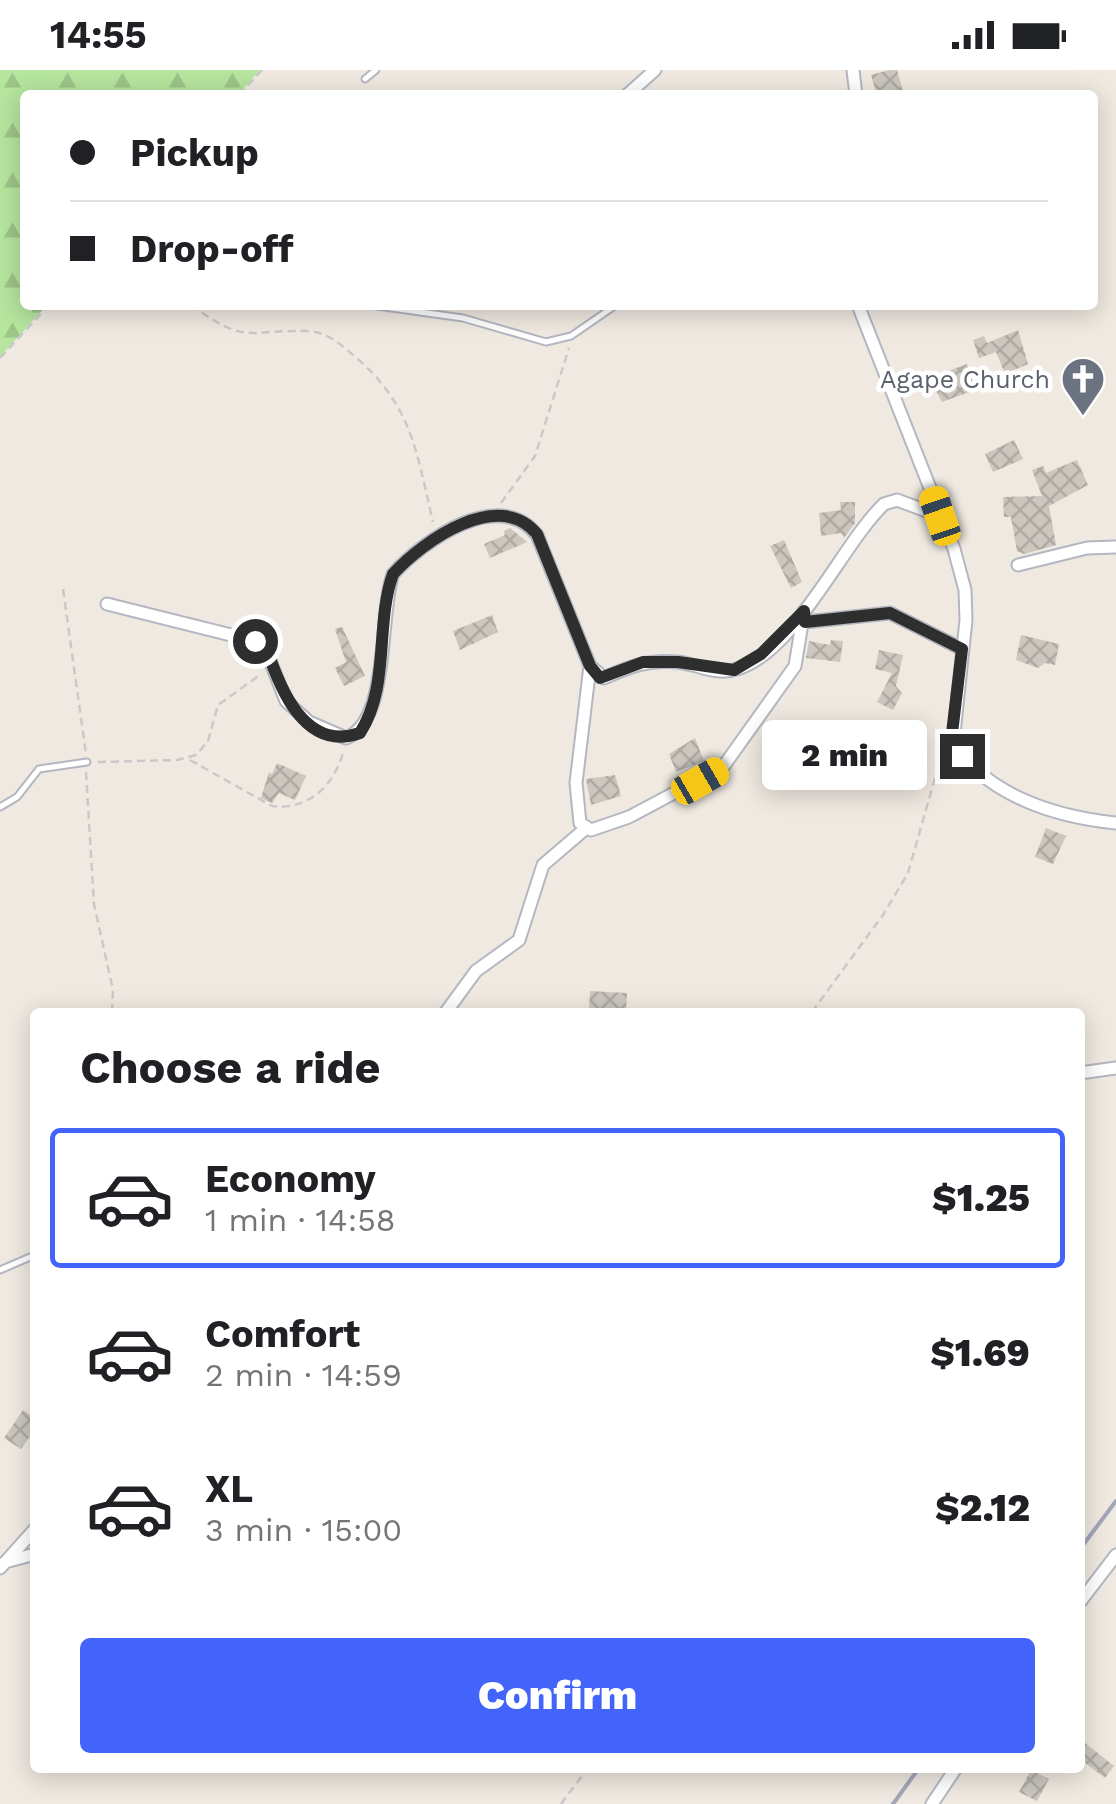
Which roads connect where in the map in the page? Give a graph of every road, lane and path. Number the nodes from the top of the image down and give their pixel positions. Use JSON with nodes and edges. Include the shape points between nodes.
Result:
{"nodes":[{"id":1,"x":262,"y":70,"type":"edge"},
{"id":2,"x":376,"y":70,"type":"edge"},
{"id":3,"x":654,"y":70,"type":"edge"},
{"id":4,"x":365,"y":80,"type":"dead end"},
{"id":5,"x":244,"y":90,"type":"edge"},
{"id":6,"x":632,"y":90,"type":"edge"},
{"id":7,"x":43,"y":310,"type":"edge"},
{"id":8,"x":198,"y":310,"type":"edge"},
{"id":9,"x":406,"y":310,"type":"edge"},
{"id":10,"x":609,"y":310,"type":"edge"},
{"id":11,"x":858,"y":310,"type":"edge"},
{"id":12,"x":571,"y":336,"type":"junction"},
{"id":13,"x":0,"y":358,"type":"edge"},
{"id":14,"x":940,"y":516,"type":"junction"},
{"id":15,"x":492,"y":517,"type":"junction"},
{"id":16,"x":437,"y":538,"type":"junction"},
{"id":17,"x":1116,"y":547,"type":"edge"},
{"id":18,"x":1018,"y":565,"type":"dead end"},
{"id":19,"x":63,"y":589,"type":"dead end"},
{"id":20,"x":107,"y":604,"type":"dead end"},
{"id":21,"x":805,"y":616,"type":"junction"},
{"id":22,"x":962,"y":649,"type":"junction"},
{"id":23,"x":590,"y":666,"type":"junction"},
{"id":24,"x":271,"y":667,"type":"junction"},
{"id":25,"x":952,"y":733,"type":"junction"},
{"id":26,"x":346,"y":738,"type":"junction"},
{"id":27,"x":189,"y":759,"type":"junction"},
{"id":28,"x":86,"y":762,"type":"junction"},
{"id":29,"x":0,"y":807,"type":"edge"},
{"id":30,"x":1116,"y":822,"type":"edge"},
{"id":31,"x":585,"y":829,"type":"junction"},
{"id":32,"x":112,"y":1008,"type":"edge"},
{"id":33,"x":449,"y":1008,"type":"edge"},
{"id":34,"x":815,"y":1008,"type":"edge"},
{"id":35,"x":1116,"y":1068,"type":"edge"},
{"id":36,"x":1085,"y":1072,"type":"edge"},
{"id":37,"x":30,"y":1257,"type":"edge"},
{"id":38,"x":0,"y":1270,"type":"edge"},
{"id":39,"x":30,"y":1535,"type":"edge"},
{"id":40,"x":1116,"y":1555,"type":"edge"},
{"id":41,"x":30,"y":1556,"type":"edge"},
{"id":42,"x":3,"y":1565,"type":"edge"},
{"id":43,"x":1085,"y":1595,"type":"edge"},
{"id":44,"x":584,"y":1773,"type":"edge"},
{"id":45,"x":953,"y":1773,"type":"edge"},
{"id":46,"x":560,"y":1804,"type":"edge"},
{"id":47,"x":932,"y":1804,"type":"edge"}],
"edges":[{"from":1,"to":5,"type":"path"},
{"from":2,"to":4,"type":"lane"},
{"from":3,"to":6,"type":"street"},
{"from":7,"to":13,"type":"path"},
{"from":8,"to":16,"type":"path","via":[[233,333],[324,333],[385,384],[410,424]]},
{"from":9,"to":12,"type":"lane","via":[[546,342]]},
{"from":10,"to":12,"type":"lane"},
{"from":11,"to":14,"type":"street"},
{"from":12,"to":15,"type":"path","via":[[535,456]]},
{"from":14,"to":21,"type":"street","via":[[897,500],[884,504]]},
{"from":14,"to":22,"type":"street","via":[[965,590]]},
{"from":15,"to":16,"type":"street"},
{"from":15,"to":23,"type":"street","via":[[526,521],[537,534]]},
{"from":16,"to":26,"type":"street","via":[[393,574],[367,722]]},
{"from":17,"to":18,"type":"street"},
{"from":19,"to":28,"type":"path"},
{"from":20,"to":24,"type":"street","via":[[263,643]]},
{"from":21,"to":22,"type":"street","via":[[890,613]]},
{"from":21,"to":23,"type":"street","via":[[734,670],[643,662],[604,678]]},
{"from":21,"to":31,"type":"street","via":[[795,666],[723,768],[630,817]]},
{"from":22,"to":25,"type":"street"},
{"from":23,"to":31,"type":"street","via":[[575,800]]},
{"from":24,"to":26,"type":"street","via":[[286,702],[309,722]]},
{"from":24,"to":27,"type":"path","via":[[218,705],[208,742]]},
{"from":25,"to":30,"type":"street","via":[[962,756],[995,785],[1042,808]]},
{"from":25,"to":34,"type":"path","via":[[928,791],[908,873]]},
{"from":26,"to":27,"type":"path","via":[[331,783],[283,808]]},
{"from":27,"to":28,"type":"path"},
{"from":28,"to":29,"type":"lane","via":[[39,768]]},
{"from":28,"to":32,"type":"path","via":[[94,904]]},
{"from":31,"to":33,"type":"street","via":[[543,865],[518,940],[476,971]]},
{"from":35,"to":36,"type":"street"},
{"from":37,"to":38,"type":"lane"},
{"from":39,"to":42,"type":"street"},
{"from":40,"to":43,"type":"street"},
{"from":41,"to":42,"type":"street"},
{"from":44,"to":46,"type":"path"},
{"from":45,"to":47,"type":"street"}]}
